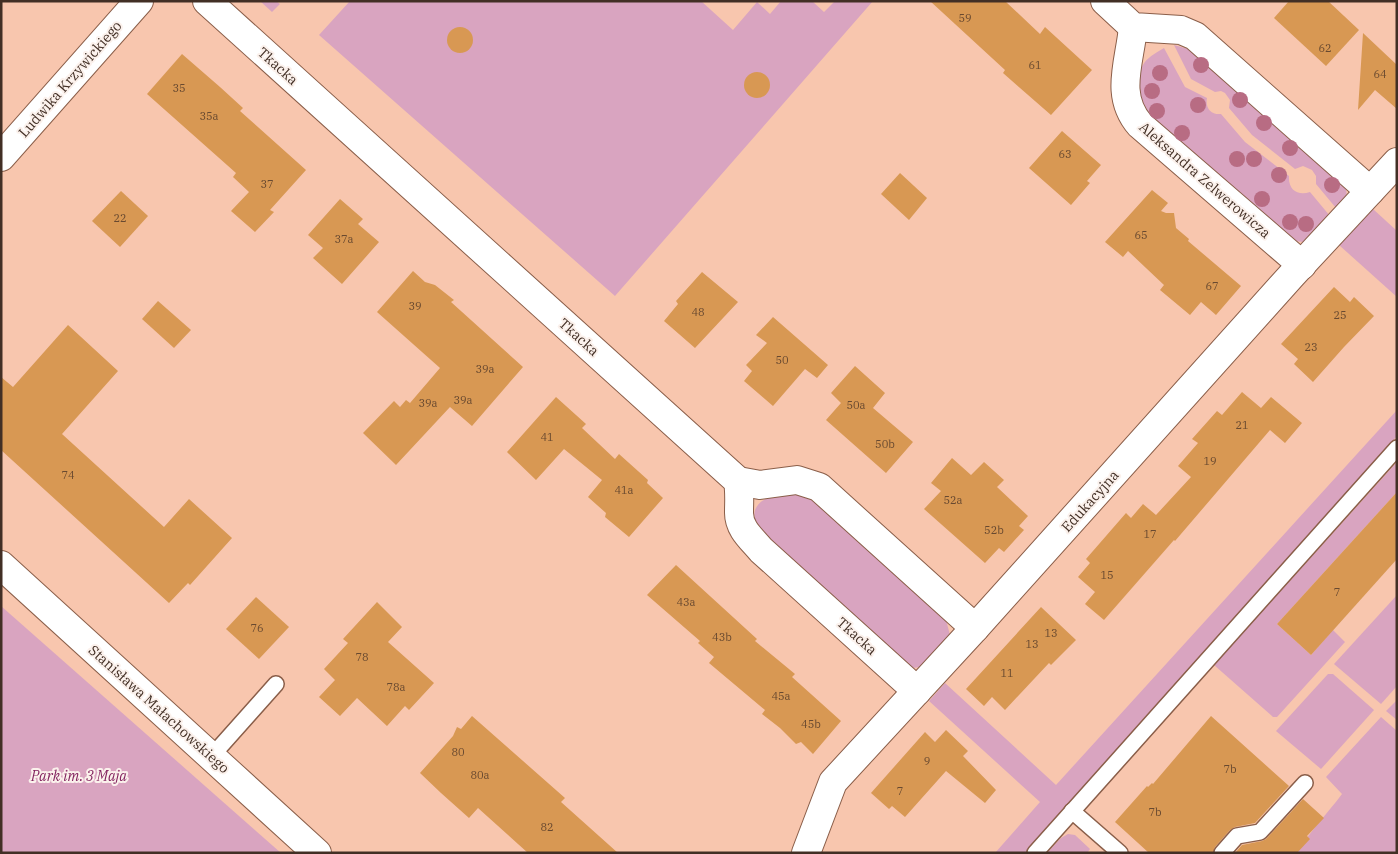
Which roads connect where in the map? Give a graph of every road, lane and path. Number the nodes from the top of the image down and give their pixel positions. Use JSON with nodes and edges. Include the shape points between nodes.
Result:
{"nodes":[{"id":1,"x":139,"y":1,"type":"edge"},
{"id":2,"x":208,"y":1,"type":"edge"},
{"id":3,"x":1105,"y":1,"type":"edge"},
{"id":4,"x":1134,"y":27,"type":"junction"},
{"id":5,"x":1,"y":157,"type":"edge"},
{"id":6,"x":1397,"y":162,"type":"edge"},
{"id":7,"x":1370,"y":191,"type":"junction"},
{"id":8,"x":1302,"y":265,"type":"junction"},
{"id":9,"x":1397,"y":448,"type":"edge"},
{"id":10,"x":738,"y":482,"type":"junction"},
{"id":11,"x":1,"y":565,"type":"edge"},
{"id":12,"x":975,"y":628,"type":"junction"},
{"id":13,"x":276,"y":684,"type":"dead end"},
{"id":14,"x":917,"y":690,"type":"junction"},
{"id":15,"x":211,"y":757,"type":"junction"},
{"id":16,"x":1305,"y":783,"type":"dead end"},
{"id":17,"x":1072,"y":811,"type":"junction"},
{"id":18,"x":317,"y":853,"type":"edge"},
{"id":19,"x":806,"y":853,"type":"edge"},
{"id":20,"x":1035,"y":853,"type":"edge"},
{"id":21,"x":1120,"y":853,"type":"edge"},
{"id":22,"x":1222,"y":853,"type":"edge"}],
"edges":[{"from":1,"to":5,"type":"street","name":"Ludwika Krzywickiego"},
{"from":2,"to":10,"type":"street","name":"Tkacka"},
{"from":3,"to":4,"type":"street"},
{"from":4,"to":7,"type":"street","via":[[1181,30],[1195,36]]},
{"from":4,"to":8,"type":"street","name":"Aleksandra Zelwerowicza","via":[[1125,90],[1134,118]]},
{"from":6,"to":7,"type":"street","name":"Edukacyjna"},
{"from":7,"to":8,"type":"street","name":"Edukacyjna"},
{"from":8,"to":12,"type":"street","name":"Edukacyjna"},
{"from":9,"to":17,"type":"lane"},
{"from":10,"to":12,"type":"street","via":[[760,485],[797,480],[818,487]]},
{"from":10,"to":14,"type":"street","name":"Tkacka","via":[[740,522],[761,550]]},
{"from":11,"to":15,"type":"street","name":"Stanisława Małachowskiego"},
{"from":12,"to":14,"type":"street","name":"Edukacyjna"},
{"from":13,"to":15,"type":"lane"},
{"from":14,"to":19,"type":"street","name":"Edukacyjna","via":[[833,782]]},
{"from":15,"to":18,"type":"street","name":"Stanisława Małachowskiego"},
{"from":16,"to":22,"type":"lane","via":[[1260,832],[1237,836]]},
{"from":17,"to":20,"type":"lane"},
{"from":17,"to":21,"type":"lane"}]}
